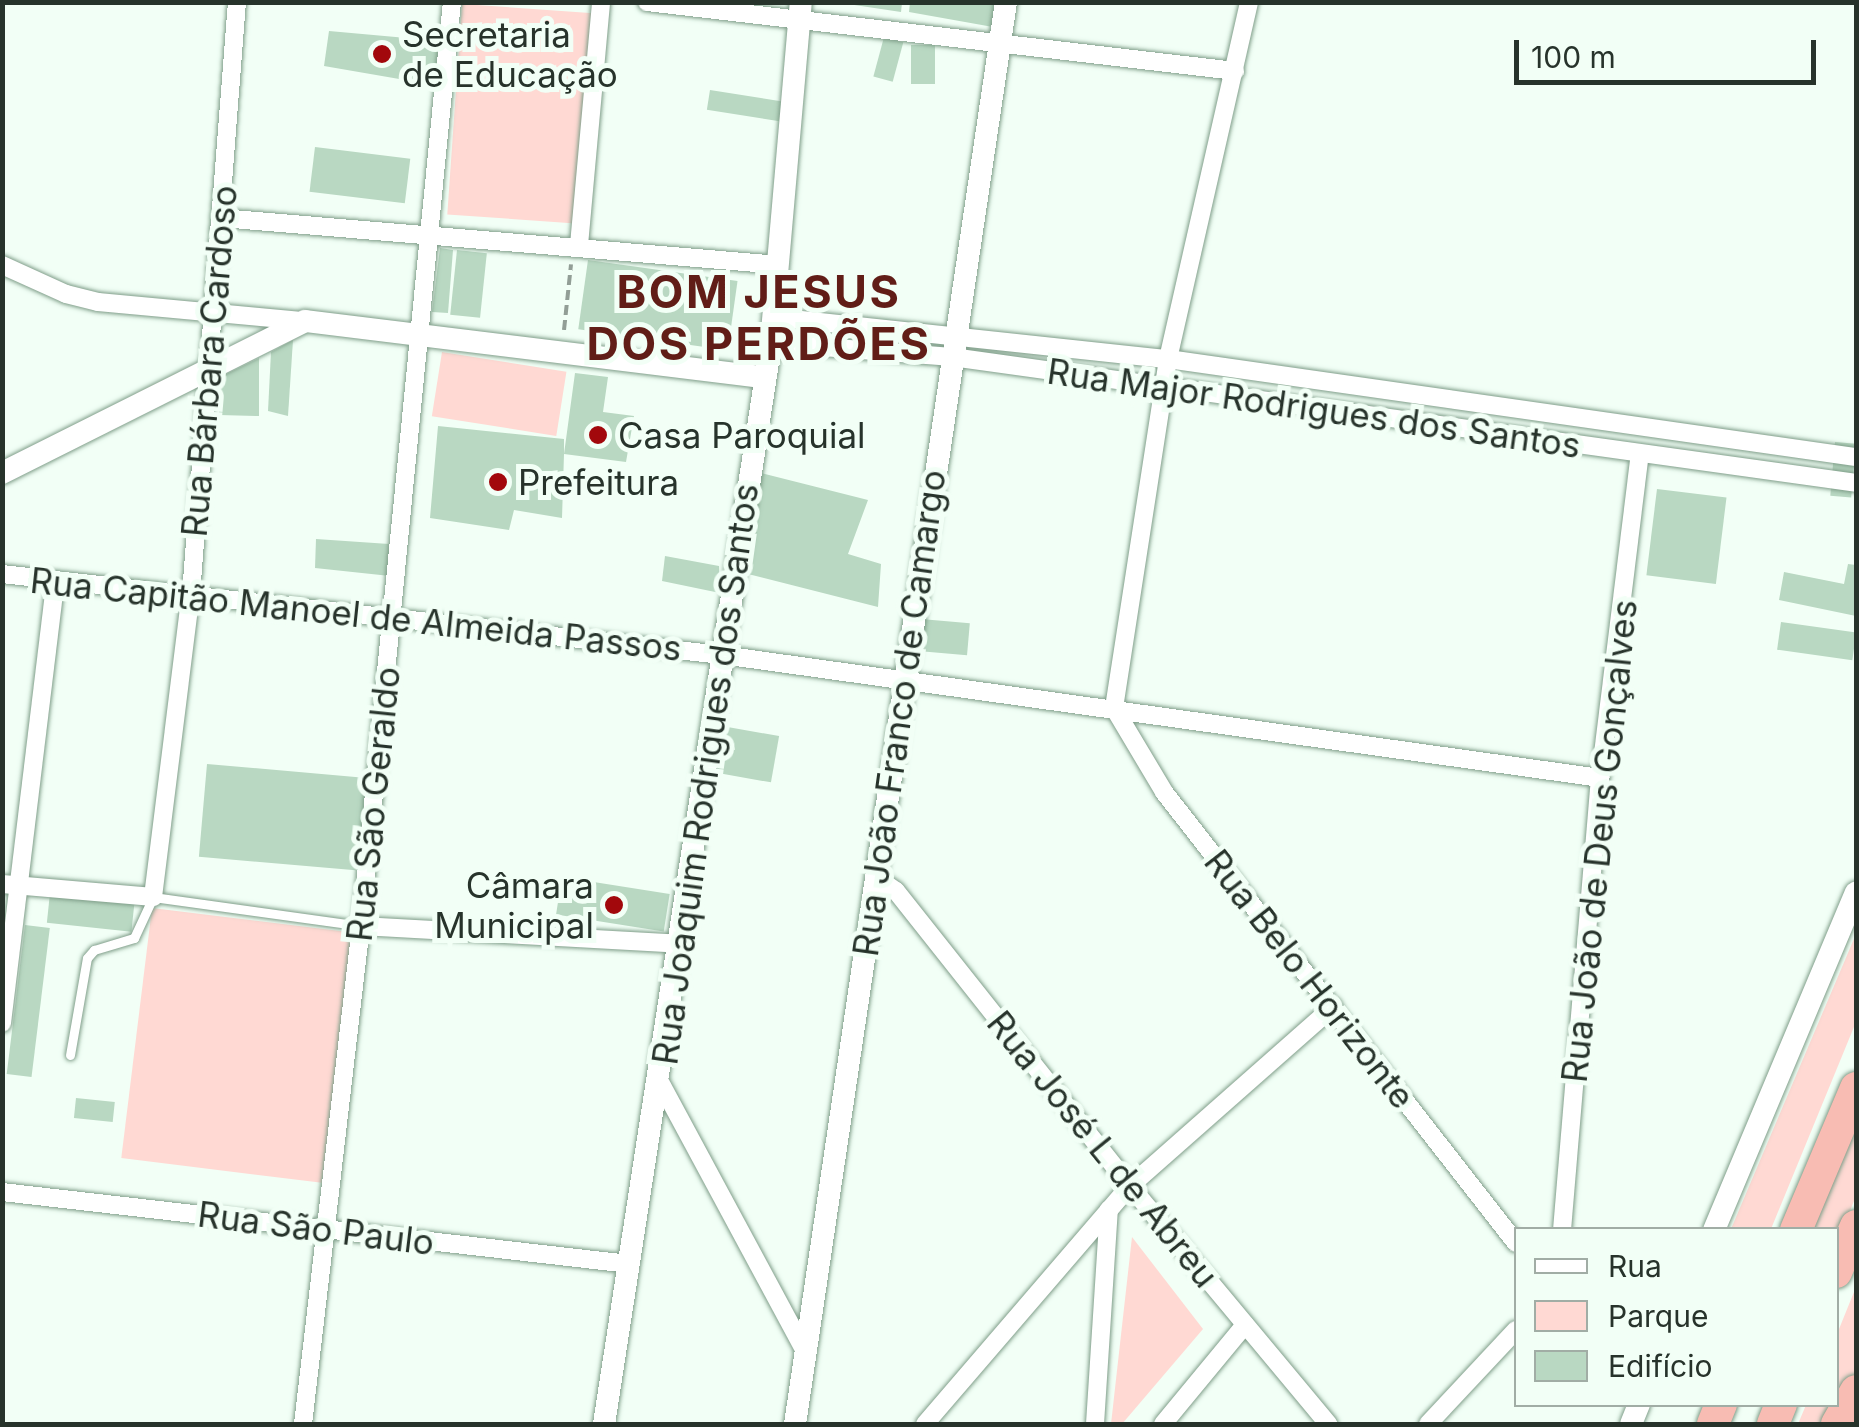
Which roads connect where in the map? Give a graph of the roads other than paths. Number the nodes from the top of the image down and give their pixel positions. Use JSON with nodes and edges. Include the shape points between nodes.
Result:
{"nodes":[{"id":1,"x":236,"y":2,"type":"edge"},
{"id":2,"x":452,"y":2,"type":"edge"},
{"id":3,"x":601,"y":2,"type":"edge"},
{"id":4,"x":648,"y":2,"type":"edge"},
{"id":5,"x":1006,"y":2,"type":"edge"},
{"id":6,"x":1250,"y":2,"type":"edge"},
{"id":7,"x":800,"y":11,"type":"edge"},
{"id":8,"x":1001,"y":41,"type":"junction"},
{"id":9,"x":1235,"y":71,"type":"junction"},
{"id":10,"x":221,"y":218,"type":"junction"},
{"id":11,"x":430,"y":234,"type":"junction"},
{"id":12,"x":576,"y":245,"type":"junction"},
{"id":13,"x":2,"y":265,"type":"edge"},
{"id":14,"x":779,"y":265,"type":"junction"},
{"id":15,"x":210,"y":316,"type":"junction"},
{"id":16,"x":774,"y":317,"type":"junction"},
{"id":17,"x":305,"y":322,"type":"junction"},
{"id":18,"x":420,"y":335,"type":"junction"},
{"id":19,"x":771,"y":342,"type":"junction"},
{"id":20,"x":954,"y":347,"type":"junction"},
{"id":21,"x":1168,"y":358,"type":"junction"},
{"id":22,"x":208,"y":370,"type":"junction"},
{"id":23,"x":764,"y":377,"type":"junction"},
{"id":24,"x":1164,"y":386,"type":"junction"},
{"id":25,"x":1760,"y":443,"type":"junction"},
{"id":26,"x":1640,"y":454,"type":"junction"},
{"id":27,"x":1856,"y":457,"type":"edge"},
{"id":28,"x":1755,"y":468,"type":"junction"},
{"id":29,"x":2,"y":474,"type":"edge"},
{"id":30,"x":1856,"y":482,"type":"edge"},
{"id":31,"x":2,"y":574,"type":"edge"},
{"id":32,"x":56,"y":580,"type":"junction"},
{"id":33,"x":191,"y":594,"type":"junction"},
{"id":34,"x":393,"y":618,"type":"junction"},
{"id":35,"x":722,"y":655,"type":"junction"},
{"id":36,"x":903,"y":678,"type":"junction"},
{"id":37,"x":1114,"y":708,"type":"junction"},
{"id":38,"x":1600,"y":778,"type":"junction"},
{"id":39,"x":876,"y":877,"type":"junction"},
{"id":40,"x":10,"y":885,"type":"edge"},
{"id":41,"x":1856,"y":893,"type":"edge"},
{"id":42,"x":153,"y":897,"type":"junction"},
{"id":43,"x":361,"y":926,"type":"junction"},
{"id":44,"x":679,"y":944,"type":"junction"},
{"id":45,"x":1334,"y":1008,"type":"junction"},
{"id":46,"x":2,"y":1023,"type":"edge"},
{"id":47,"x":70,"y":1055,"type":"dead end"},
{"id":48,"x":660,"y":1082,"type":"junction"},
{"id":49,"x":1856,"y":1088,"type":"edge"},
{"id":50,"x":1130,"y":1186,"type":"junction"},
{"id":51,"x":2,"y":1192,"type":"edge"},
{"id":52,"x":1109,"y":1210,"type":"junction"},
{"id":53,"x":1856,"y":1226,"type":"edge"},
{"id":54,"x":1562,"y":1227,"type":"edge"},
{"id":55,"x":1715,"y":1227,"type":"edge"},
{"id":56,"x":1797,"y":1227,"type":"edge"},
{"id":57,"x":324,"y":1229,"type":"junction"},
{"id":58,"x":1514,"y":1239,"type":"edge"},
{"id":59,"x":629,"y":1264,"type":"junction"},
{"id":60,"x":1839,"y":1265,"type":"edge"},
{"id":61,"x":1245,"y":1325,"type":"junction"},
{"id":62,"x":1514,"y":1332,"type":"edge"},
{"id":63,"x":804,"y":1350,"type":"junction"},
{"id":64,"x":1856,"y":1391,"type":"edge"},
{"id":65,"x":303,"y":1424,"type":"edge"},
{"id":66,"x":604,"y":1424,"type":"edge"},
{"id":67,"x":794,"y":1424,"type":"edge"},
{"id":68,"x":925,"y":1424,"type":"edge"},
{"id":69,"x":1095,"y":1424,"type":"edge"},
{"id":70,"x":1163,"y":1424,"type":"edge"},
{"id":71,"x":1328,"y":1424,"type":"edge"},
{"id":72,"x":1428,"y":1424,"type":"edge"},
{"id":73,"x":1838,"y":1424,"type":"edge"}],
"edges":[{"from":1,"to":10,"type":"street","name":"Rua Bárbara Cardoso"},
{"from":2,"to":11,"type":"street","name":"Rua São Geraldo"},
{"from":3,"to":12,"type":"street"},
{"from":4,"to":7,"type":"street"},
{"from":5,"to":8,"type":"street","name":"Rua João Franco de Camargo"},
{"from":6,"to":9,"type":"street"},
{"from":7,"to":8,"type":"street"},
{"from":7,"to":14,"type":"street","name":"Rua Joaquim Rodrigues dos Santos"},
{"from":8,"to":9,"type":"street"},
{"from":8,"to":20,"type":"street","name":"Rua João Franco de Camargo"},
{"from":9,"to":21,"type":"street"},
{"from":10,"to":11,"type":"street"},
{"from":10,"to":15,"type":"street","name":"Rua Bárbara Cardoso"},
{"from":11,"to":12,"type":"street"},
{"from":11,"to":18,"type":"street","name":"Rua São Geraldo"},
{"from":12,"to":14,"type":"street"},
{"from":13,"to":15,"type":"street","via":[[98,302]]},
{"from":14,"to":16,"type":"street","name":"Rua Joaquim Rodrigues dos Santos"},
{"from":15,"to":17,"type":"street"},
{"from":15,"to":22,"type":"street","name":"Rua Bárbara Cardoso"},
{"from":16,"to":19,"type":"street","name":"Rua Joaquim Rodrigues dos Santos"},
{"from":16,"to":20,"type":"street","name":"Rua Major Rodrigues dos Santos"},
{"from":17,"to":18,"type":"street"},
{"from":17,"to":22,"type":"street"},
{"from":18,"to":23,"type":"street"},
{"from":18,"to":34,"type":"street","name":"Rua São Geraldo"},
{"from":19,"to":20,"type":"street","name":"Rua Major Rodrigues dos Santos"},
{"from":19,"to":23,"type":"street","name":"Rua Joaquim Rodrigues dos Santos"},
{"from":20,"to":21,"type":"street","name":"Rua Major Rodrigues dos Santos"},
{"from":20,"to":24,"type":"street","name":"Rua Major Rodrigues dos Santos"},
{"from":20,"to":36,"type":"street","name":"Rua João Franco de Camargo"},
{"from":21,"to":24,"type":"street"},
{"from":21,"to":25,"type":"street","name":"Rua Major Rodrigues dos Santos"},
{"from":22,"to":29,"type":"street"},
{"from":22,"to":33,"type":"street","name":"Rua Bárbara Cardoso"},
{"from":23,"to":35,"type":"street","name":"Rua Joaquim Rodrigues dos Santos"},
{"from":24,"to":26,"type":"street","name":"Rua Major Rodrigues dos Santos"},
{"from":24,"to":37,"type":"street"},
{"from":25,"to":27,"type":"street","name":"Rua Major Rodrigues dos Santos"},
{"from":25,"to":28,"type":"street"},
{"from":26,"to":28,"type":"street","name":"Rua Major Rodrigues dos Santos"},
{"from":26,"to":38,"type":"street","name":"Rua João de Deus Gonçalves"},
{"from":28,"to":30,"type":"street","name":"Rua Major Rodrigues dos Santos"},
{"from":31,"to":32,"type":"street","name":"Rua Capitão Manoel de Almeida Passos"},
{"from":32,"to":33,"type":"street","name":"Rua Capitão Manoel de Almeida Passos"},
{"from":32,"to":40,"type":"street"},
{"from":33,"to":34,"type":"street","name":"Rua Capitão Manoel de Almeida Passos"},
{"from":33,"to":42,"type":"street","name":"Rua Bárbara Cardoso"},
{"from":34,"to":35,"type":"street","name":"Rua Capitão Manoel de Almeida Passos"},
{"from":34,"to":43,"type":"street","name":"Rua São Geraldo"},
{"from":35,"to":36,"type":"street","name":"Rua Capitão Manoel de Almeida Passos"},
{"from":35,"to":44,"type":"street","name":"Rua Joaquim Rodrigues dos Santos"},
{"from":36,"to":37,"type":"street","name":"Rua Capitão Manoel de Almeida Passos"},
{"from":36,"to":39,"type":"street","name":"Rua João Franco de Camargo"},
{"from":37,"to":38,"type":"street","name":"Rua Capitão Manoel de Almeida Passos"},
{"from":37,"to":45,"type":"street","name":"Rua Belo Horizonte","via":[[1164,792]]},
{"from":38,"to":54,"type":"street","name":"Rua João de Deus Gonçalves"},
{"from":39,"to":50,"type":"street","name":"Rua José L de Abreu","via":[[896,891]]},
{"from":39,"to":63,"type":"street","name":"Rua João Franco de Camargo"},
{"from":40,"to":42,"type":"street"},
{"from":40,"to":46,"type":"street"},
{"from":41,"to":55,"type":"street"},
{"from":42,"to":43,"type":"lane"},
{"from":42,"to":47,"type":"lane","via":[[134,938],[87,958]]},
{"from":43,"to":44,"type":"street"},
{"from":43,"to":57,"type":"street","name":"Rua São Geraldo"},
{"from":44,"to":48,"type":"street","name":"Rua Joaquim Rodrigues dos Santos"},
{"from":45,"to":50,"type":"street"},
{"from":45,"to":58,"type":"street","name":"Rua Belo Horizonte"},
{"from":48,"to":59,"type":"street","name":"Rua Joaquim Rodrigues dos Santos"},
{"from":48,"to":63,"type":"street"},
{"from":49,"to":56,"type":"highway"},
{"from":50,"to":52,"type":"street"},
{"from":50,"to":61,"type":"street","name":"Rua José L de Abreu"},
{"from":51,"to":57,"type":"street","name":"Rua São Paulo"},
{"from":52,"to":68,"type":"street"},
{"from":52,"to":69,"type":"street"},
{"from":53,"to":60,"type":"highway"},
{"from":57,"to":59,"type":"street","name":"Rua São Paulo"},
{"from":57,"to":65,"type":"street","name":"Rua São Geraldo"},
{"from":59,"to":66,"type":"street","name":"Rua Joaquim Rodrigues dos Santos"},
{"from":61,"to":70,"type":"street"},
{"from":61,"to":71,"type":"street","name":"Rua José L de Abreu"},
{"from":62,"to":72,"type":"street"},
{"from":63,"to":67,"type":"street","name":"Rua João Franco de Camargo"},
{"from":64,"to":73,"type":"highway"}]}
